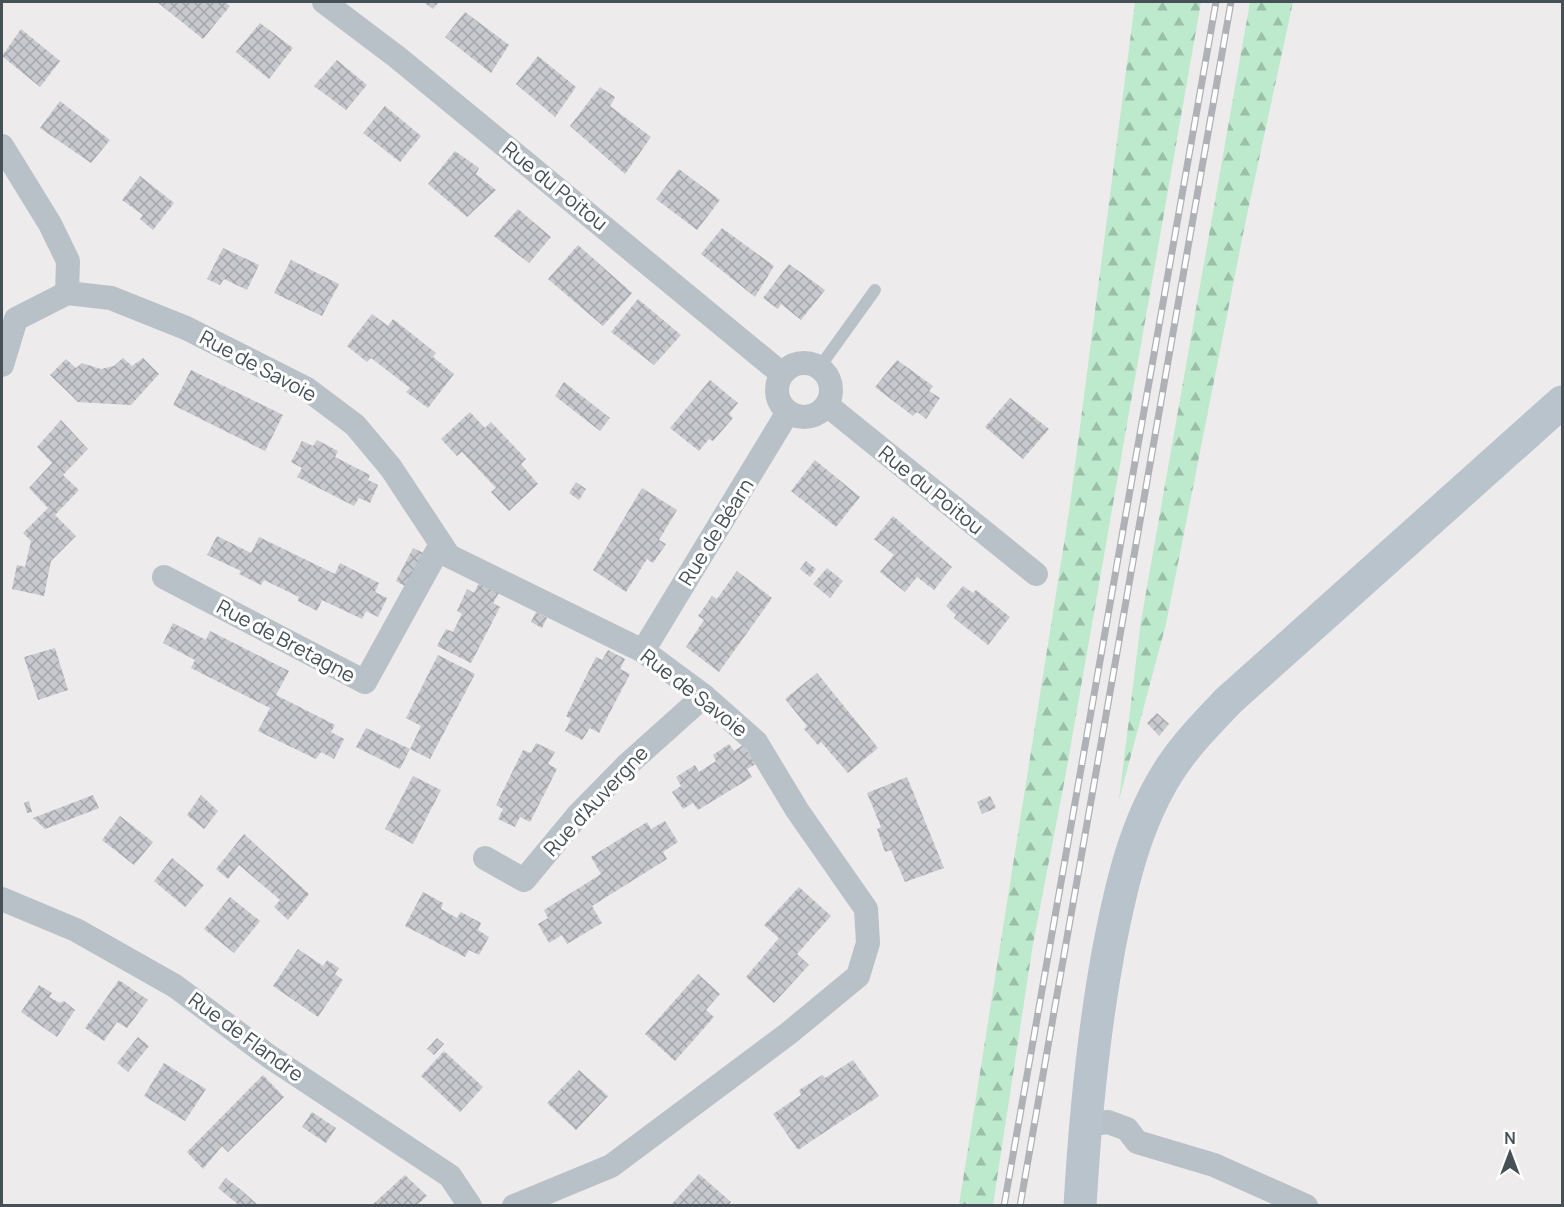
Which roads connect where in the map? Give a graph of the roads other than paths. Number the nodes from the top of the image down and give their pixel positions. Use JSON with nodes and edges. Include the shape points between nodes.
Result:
{"nodes":[{"id":1,"x":324,"y":2,"type":"edge"},
{"id":2,"x":2,"y":146,"type":"edge"},
{"id":3,"x":875,"y":290,"type":"dead end"},
{"id":4,"x":67,"y":293,"type":"junction"},
{"id":5,"x":2,"y":364,"type":"edge"},
{"id":6,"x":819,"y":368,"type":"junction"},
{"id":7,"x":782,"y":374,"type":"junction"},
{"id":8,"x":1563,"y":402,"type":"edge"},
{"id":9,"x":826,"y":405,"type":"junction"},
{"id":10,"x":788,"y":412,"type":"junction"},
{"id":11,"x":441,"y":544,"type":"junction"},
{"id":12,"x":1036,"y":574,"type":"dead end"},
{"id":13,"x":164,"y":577,"type":"dead end"},
{"id":14,"x":644,"y":651,"type":"junction"},
{"id":15,"x":704,"y":696,"type":"junction"},
{"id":16,"x":485,"y":858,"type":"dead end"},
{"id":17,"x":2,"y":899,"type":"edge"},
{"id":18,"x":1084,"y":1125,"type":"junction"},
{"id":19,"x":470,"y":1206,"type":"edge"},
{"id":20,"x":514,"y":1206,"type":"edge"},
{"id":21,"x":1080,"y":1206,"type":"edge"},
{"id":22,"x":1306,"y":1206,"type":"edge"}],
"edges":[{"from":1,"to":7,"type":"street","name":"Rue du Poitou","via":[[397,57]]},
{"from":2,"to":4,"type":"street","via":[[68,261]]},
{"from":3,"to":6,"type":"lane"},
{"from":4,"to":5,"type":"street","via":[[16,319]]},
{"from":4,"to":11,"type":"street","name":"Rue de Savoie","via":[[111,298],[186,328],[307,389],[355,425],[391,468]]},
{"from":6,"to":7,"type":"street","via":[[799,364]]},
{"from":6,"to":9,"type":"street","via":[[830,383]]},
{"from":7,"to":10,"type":"street","via":[[777,395]]},
{"from":8,"to":18,"type":"street","via":[[1229,700],[1170,769],[1135,839],[1125,874],[1098,1007]]},
{"from":9,"to":10,"type":"street","via":[[808,417]]},
{"from":9,"to":12,"type":"street","name":"Rue du Poitou"},
{"from":10,"to":14,"type":"street","name":"Rue de Béarn"},
{"from":11,"to":13,"type":"street","name":"Rue de Bretagne","via":[[365,682]]},
{"from":11,"to":14,"type":"street","name":"Rue de Savoie","via":[[449,556]]},
{"from":14,"to":15,"type":"street","name":"Rue de Savoie"},
{"from":15,"to":16,"type":"street","name":"Rue d'Auvergne","via":[[586,807],[524,880]]},
{"from":15,"to":20,"type":"street","name":"Rue de Savoie","via":[[756,742],[797,810],[866,909],[868,944],[858,976],[789,1033],[611,1166]]},
{"from":17,"to":19,"type":"street","name":"Rue de Flandre","via":[[76,930],[176,986],[270,1057],[450,1176]]},
{"from":18,"to":21,"type":"street"},
{"from":18,"to":22,"type":"street","via":[[1108,1122],[1127,1129],[1137,1142],[1214,1165]]}]}
